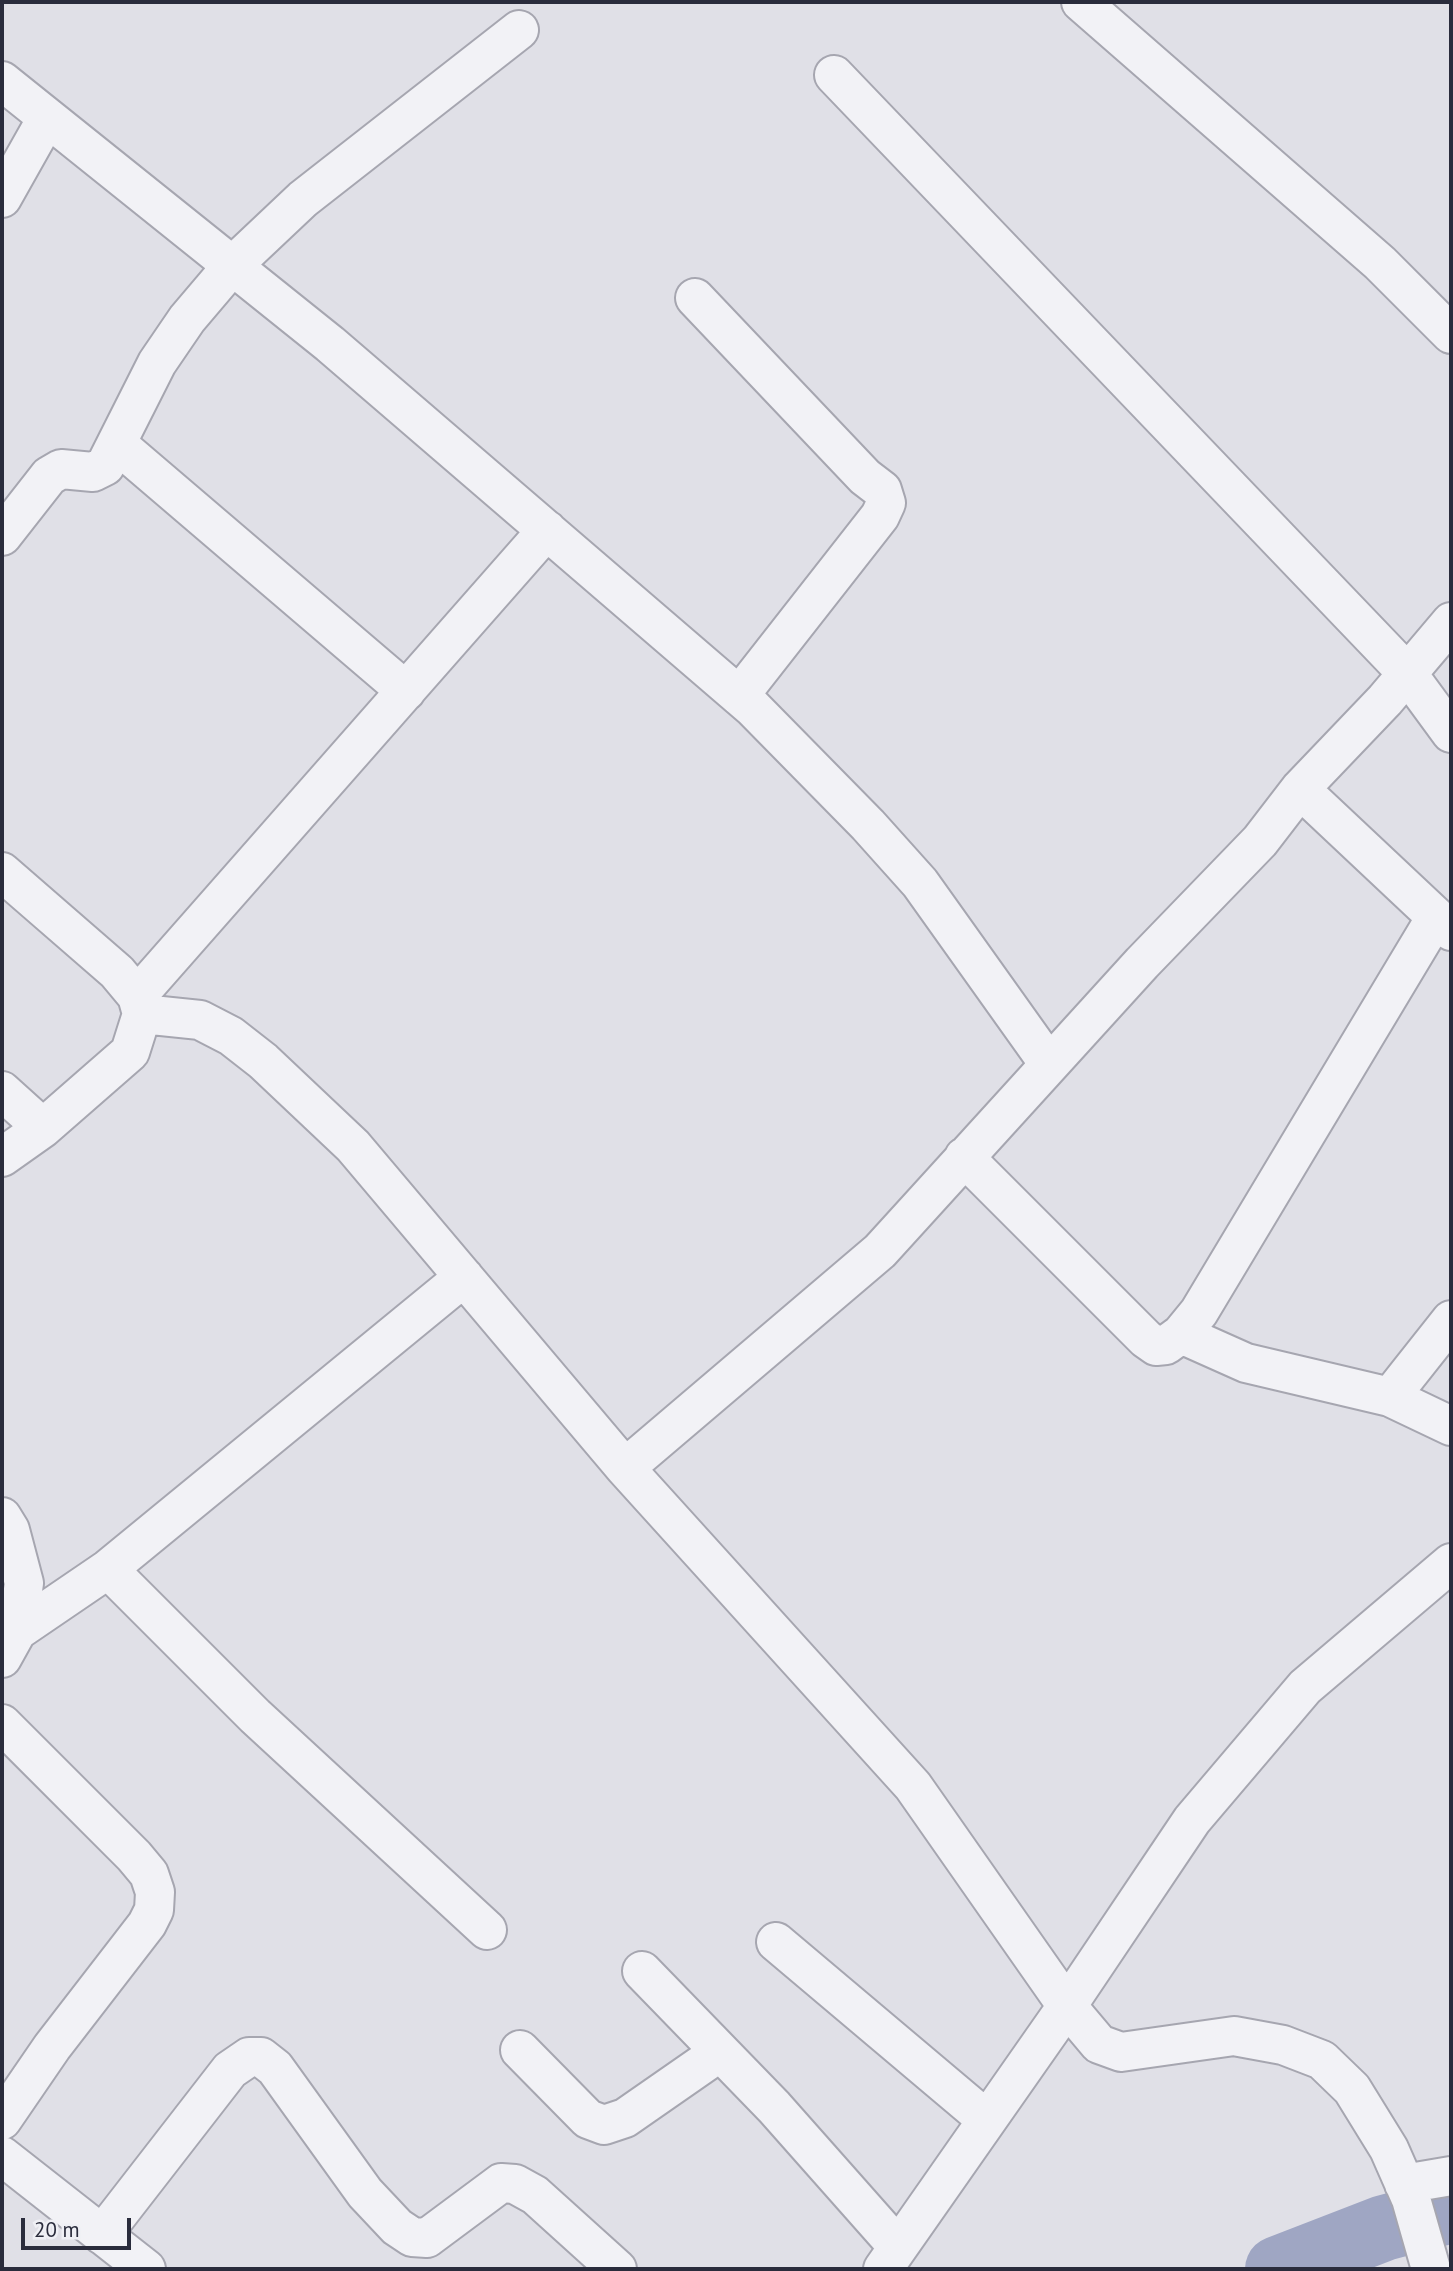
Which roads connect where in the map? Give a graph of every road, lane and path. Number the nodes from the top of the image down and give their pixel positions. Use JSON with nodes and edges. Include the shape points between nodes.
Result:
{"nodes":[{"id":1,"x":1081,"y":2,"type":"edge"},
{"id":2,"x":519,"y":30,"type":"dead end"},
{"id":3,"x":834,"y":75,"type":"dead end"},
{"id":4,"x":2,"y":81,"type":"edge"},
{"id":5,"x":47,"y":118,"type":"junction"},
{"id":6,"x":2,"y":198,"type":"edge"},
{"id":7,"x":232,"y":266,"type":"junction"},
{"id":8,"x":695,"y":298,"type":"dead end"},
{"id":9,"x":1451,"y":334,"type":"edge"},
{"id":10,"x":117,"y":444,"type":"junction"},
{"id":11,"x":547,"y":530,"type":"junction"},
{"id":12,"x":2,"y":536,"type":"edge"},
{"id":13,"x":1451,"y":622,"type":"edge"},
{"id":14,"x":1408,"y":673,"type":"junction"},
{"id":15,"x":406,"y":691,"type":"junction"},
{"id":16,"x":739,"y":696,"type":"junction"},
{"id":17,"x":1451,"y":733,"type":"edge"},
{"id":18,"x":1300,"y":789,"type":"junction"},
{"id":19,"x":2,"y":872,"type":"edge"},
{"id":20,"x":1444,"y":924,"type":"edge"},
{"id":21,"x":139,"y":1005,"type":"junction"},
{"id":22,"x":1049,"y":1064,"type":"junction"},
{"id":23,"x":2,"y":1091,"type":"edge"},
{"id":24,"x":43,"y":1128,"type":"junction"},
{"id":25,"x":2,"y":1157,"type":"edge"},
{"id":26,"x":964,"y":1157,"type":"junction"},
{"id":27,"x":464,"y":1277,"type":"junction"},
{"id":28,"x":1451,"y":1320,"type":"edge"},
{"id":29,"x":1181,"y":1334,"type":"junction"},
{"id":30,"x":1390,"y":1397,"type":"junction"},
{"id":31,"x":1451,"y":1426,"type":"edge"},
{"id":32,"x":625,"y":1468,"type":"junction"},
{"id":33,"x":2,"y":1517,"type":"edge"},
{"id":34,"x":1451,"y":1563,"type":"edge"},
{"id":35,"x":108,"y":1569,"type":"junction"},
{"id":36,"x":9,"y":1645,"type":"edge"},
{"id":37,"x":2,"y":1724,"type":"edge"},
{"id":38,"x":487,"y":1930,"type":"dead end"},
{"id":39,"x":776,"y":1942,"type":"dead end"},
{"id":40,"x":642,"y":1971,"type":"dead end"},
{"id":41,"x":1067,"y":2006,"type":"junction"},
{"id":42,"x":520,"y":2050,"type":"dead end"},
{"id":43,"x":720,"y":2052,"type":"junction"},
{"id":44,"x":2,"y":2120,"type":"edge"},
{"id":45,"x":987,"y":2120,"type":"junction"},
{"id":46,"x":2,"y":2155,"type":"edge"},
{"id":47,"x":1451,"y":2176,"type":"edge"},
{"id":48,"x":1407,"y":2192,"type":"junction"},
{"id":49,"x":102,"y":2235,"type":"junction"},
{"id":50,"x":890,"y":2258,"type":"edge"},
{"id":51,"x":1428,"y":2261,"type":"edge"},
{"id":52,"x":146,"y":2269,"type":"edge"},
{"id":53,"x":617,"y":2269,"type":"edge"}],
"edges":[{"from":1,"to":9,"type":"street","via":[[1380,263]]},
{"from":2,"to":7,"type":"street","via":[[303,199]]},
{"from":3,"to":14,"type":"street"},
{"from":4,"to":5,"type":"street"},
{"from":5,"to":6,"type":"street"},
{"from":5,"to":7,"type":"street"},
{"from":7,"to":10,"type":"street","via":[[157,363]]},
{"from":7,"to":11,"type":"street"},
{"from":8,"to":16,"type":"street","via":[[882,490],[886,503]]},
{"from":10,"to":12,"type":"street","via":[[105,466],[93,472],[61,469],[49,476]]},
{"from":10,"to":15,"type":"street"},
{"from":11,"to":15,"type":"street"},
{"from":11,"to":16,"type":"street"},
{"from":13,"to":14,"type":"street"},
{"from":14,"to":17,"type":"street"},
{"from":14,"to":18,"type":"street"},
{"from":15,"to":21,"type":"street"},
{"from":16,"to":22,"type":"street","via":[[920,883]]},
{"from":18,"to":20,"type":"street"},
{"from":18,"to":22,"type":"street","via":[[1260,841]]},
{"from":19,"to":21,"type":"street","via":[[117,972]]},
{"from":20,"to":29,"type":"street"},
{"from":21,"to":24,"type":"street","via":[[130,1052]]},
{"from":21,"to":27,"type":"street","via":[[200,1020],[263,1061],[353,1146]]},
{"from":22,"to":26,"type":"street"},
{"from":23,"to":24,"type":"street"},
{"from":24,"to":25,"type":"street"},
{"from":26,"to":29,"type":"street","via":[[1146,1339],[1156,1346],[1166,1345]]},
{"from":26,"to":32,"type":"street","via":[[880,1251]]},
{"from":27,"to":32,"type":"street"},
{"from":27,"to":35,"type":"street"},
{"from":28,"to":30,"type":"street"},
{"from":29,"to":30,"type":"street","via":[[1246,1363]]},
{"from":30,"to":31,"type":"street"},
{"from":32,"to":41,"type":"street","via":[[913,1786]]},
{"from":33,"to":36,"type":"street","via":[[24,1583]]},
{"from":34,"to":41,"type":"street","via":[[1305,1687],[1192,1820]]},
{"from":35,"to":36,"type":"street"},
{"from":35,"to":38,"type":"street","via":[[255,1716]]},
{"from":37,"to":44,"type":"street","via":[[134,1856],[149,1874],[155,1892],[147,1924],[51,2046]]},
{"from":39,"to":45,"type":"street"},
{"from":40,"to":43,"type":"street"},
{"from":41,"to":45,"type":"street"},
{"from":41,"to":48,"type":"street","via":[[1100,2044],[1121,2052],[1234,2036],[1283,2045],[1322,2060],[1352,2089],[1389,2149]]},
{"from":42,"to":43,"type":"street","via":[[588,2119],[604,2125],[625,2118]]},
{"from":43,"to":50,"type":"street","via":[[774,2107]]},
{"from":45,"to":50,"type":"street"},
{"from":46,"to":49,"type":"street"},
{"from":47,"to":48,"type":"street"},
{"from":48,"to":51,"type":"street"},
{"from":49,"to":52,"type":"street"},
{"from":49,"to":53,"type":"street","via":[[230,2070],[249,2057],[261,2057],[275,2068],[365,2193],[412,2237],[427,2238],[501,2183],[515,2184],[535,2194]]}]}
